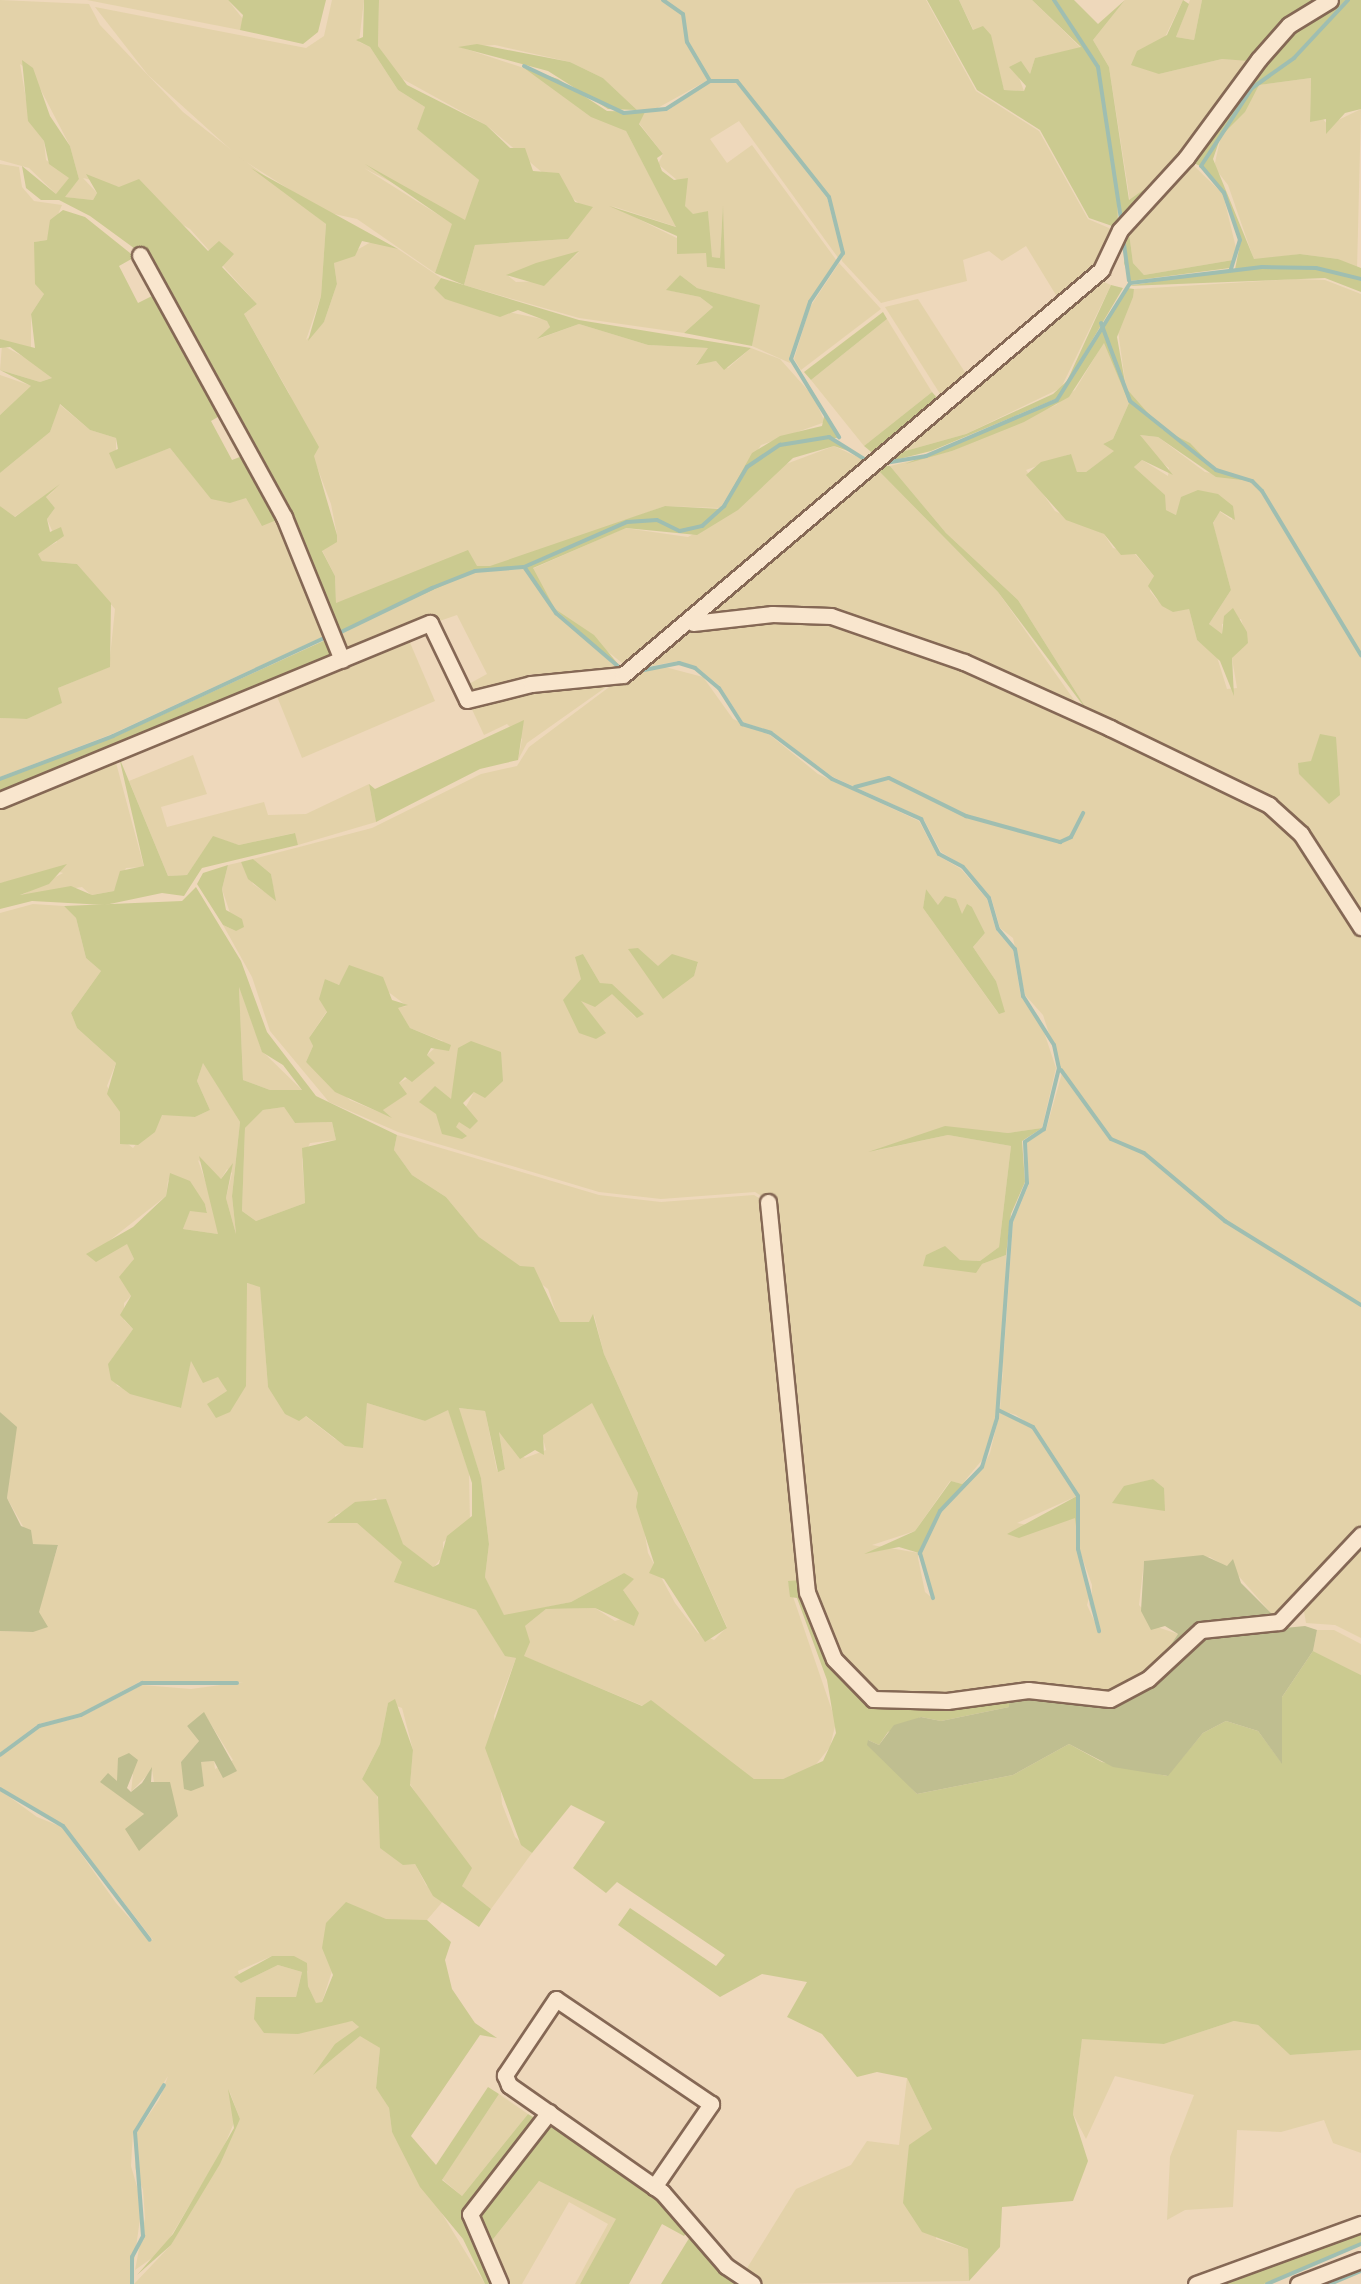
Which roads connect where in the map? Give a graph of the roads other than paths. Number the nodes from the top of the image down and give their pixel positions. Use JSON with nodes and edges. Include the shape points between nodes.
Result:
{"nodes":[{"id":1,"x":1330,"y":0,"type":"edge"},
{"id":2,"x":140,"y":255,"type":"dead end"},
{"id":3,"x":691,"y":624,"type":"junction"},
{"id":4,"x":342,"y":660,"type":"junction"},
{"id":5,"x":0,"y":800,"type":"edge"},
{"id":6,"x":1361,"y":927,"type":"edge"},
{"id":7,"x":768,"y":1202,"type":"dead end"},
{"id":8,"x":1361,"y":1535,"type":"edge"},
{"id":9,"x":548,"y":2112,"type":"junction"},
{"id":10,"x":654,"y":2187,"type":"junction"},
{"id":11,"x":1361,"y":2224,"type":"edge"},
{"id":12,"x":1361,"y":2260,"type":"edge"},
{"id":13,"x":500,"y":2284,"type":"edge"},
{"id":14,"x":753,"y":2284,"type":"edge"},
{"id":15,"x":1196,"y":2284,"type":"edge"},
{"id":16,"x":1298,"y":2284,"type":"edge"}],
"edges":[{"from":1,"to":3,"type":"street","via":[[1290,26],[1259,59],[1186,158],[1120,230],[1101,270],[782,538]]},
{"from":2,"to":4,"type":"street","via":[[284,517]]},
{"from":3,"to":4,"type":"street","via":[[615,678],[531,684],[467,700],[430,623]]},
{"from":3,"to":6,"type":"street","via":[[772,614],[831,616],[964,662],[1110,728],[1269,806],[1301,834]]},
{"from":4,"to":5,"type":"street"},
{"from":7,"to":8,"type":"street","via":[[807,1592],[834,1658],[873,1700],[947,1701],[1028,1690],[1110,1699],[1148,1679],[1202,1630],[1279,1622]]},
{"from":9,"to":10,"type":"street"},
{"from":9,"to":10,"type":"street","via":[[509,2085],[506,2075],[549,2004],[562,2000],[711,2104]]},
{"from":9,"to":13,"type":"street","via":[[470,2214]]},
{"from":10,"to":14,"type":"street","via":[[726,2266]]},
{"from":11,"to":15,"type":"street"},
{"from":12,"to":16,"type":"street"}]}
